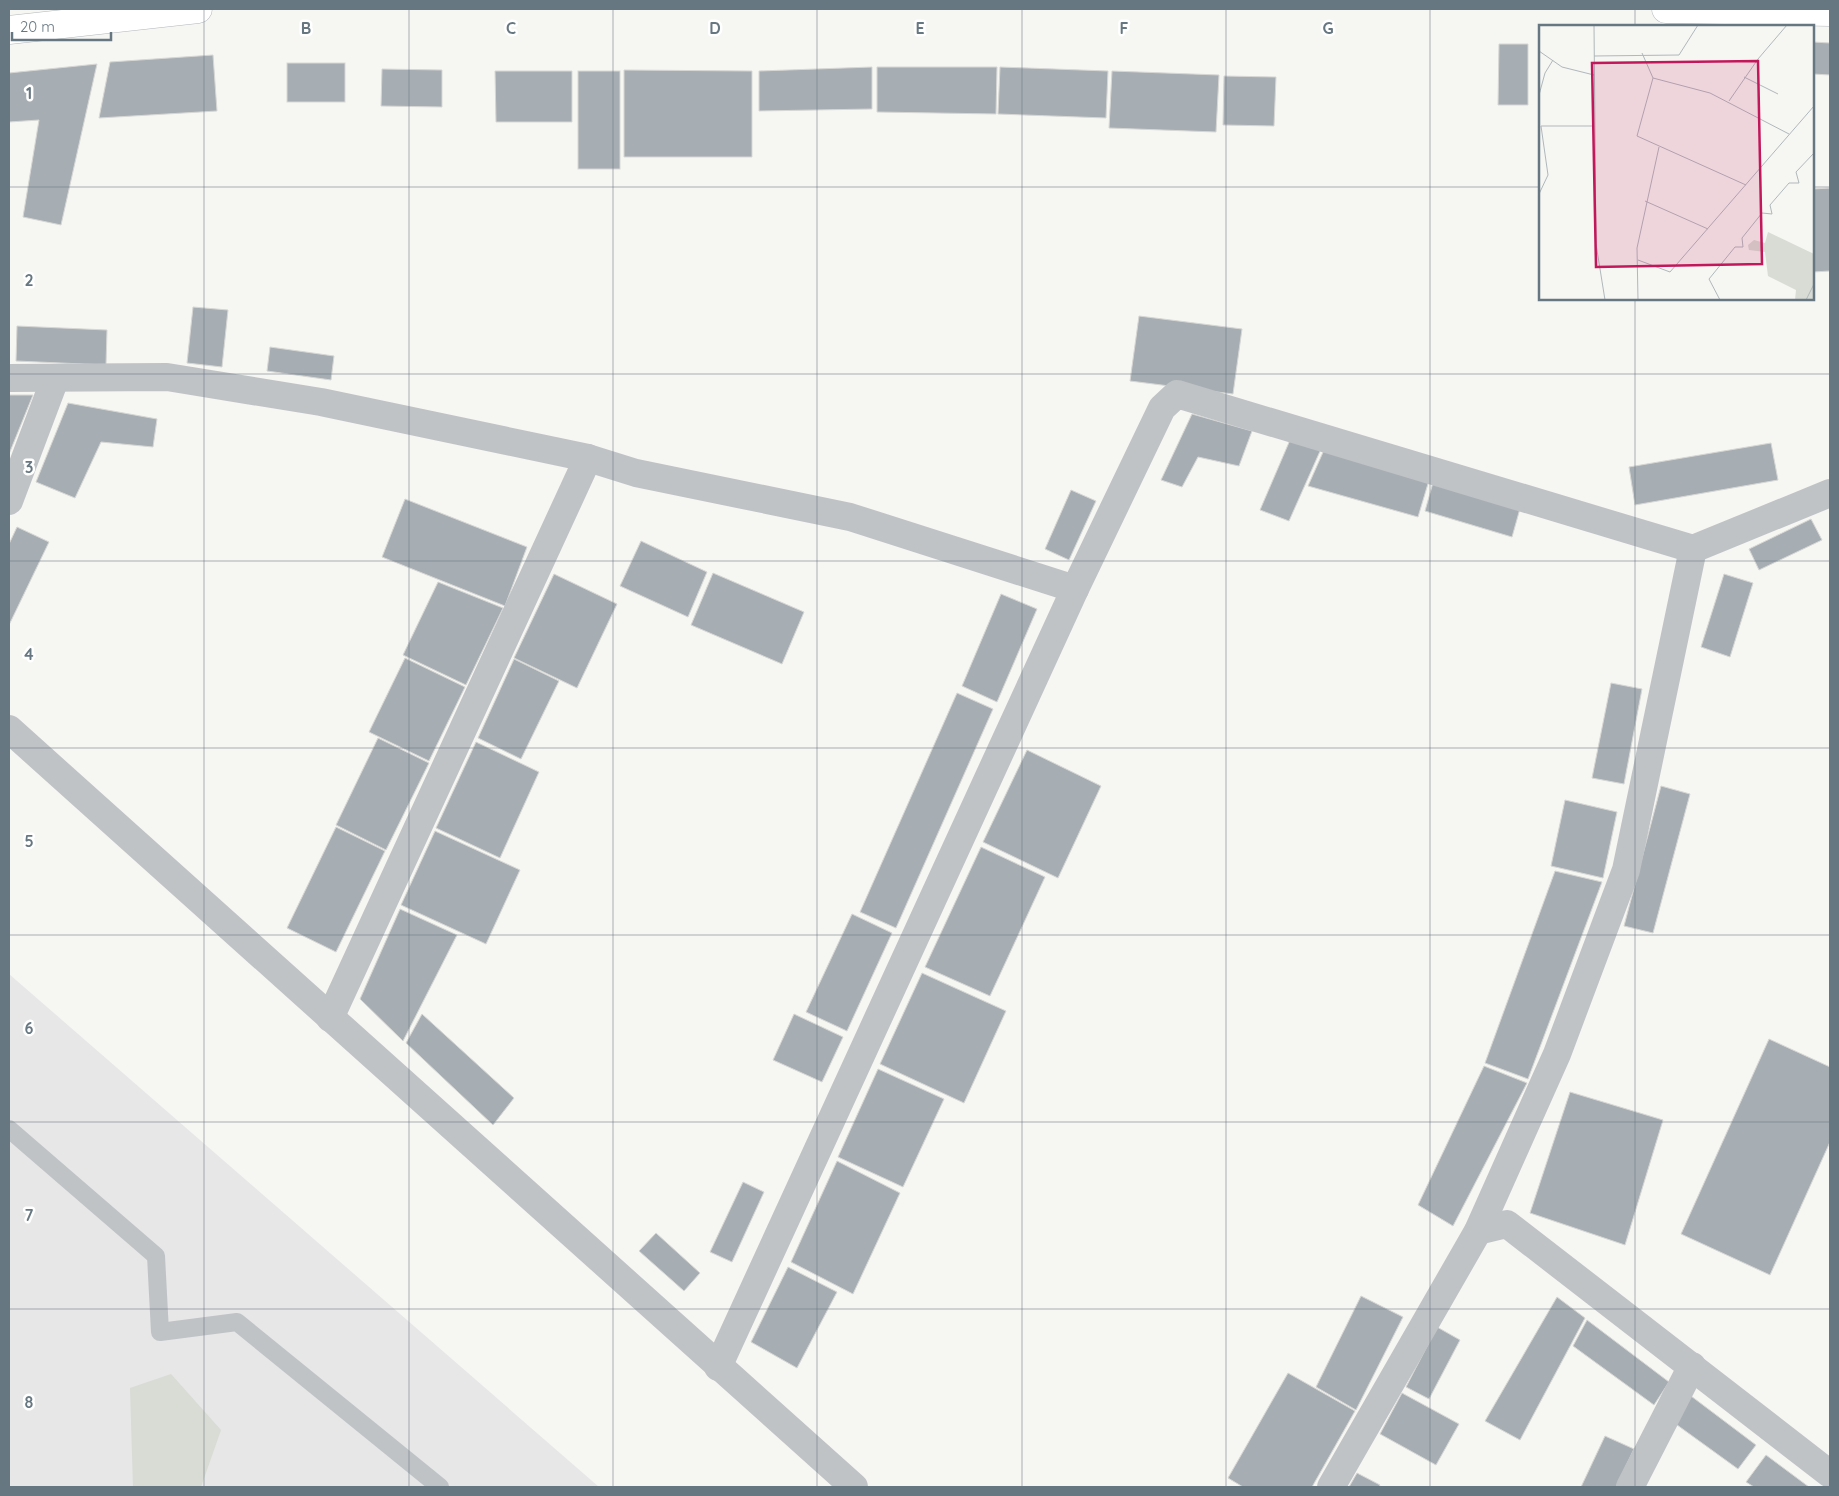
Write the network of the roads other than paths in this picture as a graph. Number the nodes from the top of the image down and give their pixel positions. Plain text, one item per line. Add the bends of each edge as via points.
1 (198, 9) edge
2 (1666, 9) edge
3 (1735, 9) edge
4 (1830, 12) edge
5 (9, 30) edge
6 (9, 378) edge
7 (55, 379) junction
8 (588, 458) junction
9 (1830, 493) edge
10 (9, 501) edge
11 (1694, 549) junction
12 (1075, 589) junction
13 (9, 729) edge
14 (330, 1018) junction
15 (9, 1129) edge
16 (1478, 1231) junction
17 (1692, 1366) junction
18 (718, 1367) junction
19 (1830, 1474) edge
20 (440, 1487) edge
21 (854, 1487) edge
22 (1331, 1487) edge
23 (1630, 1487) edge

1 - 5 main road
2 - 3 main road
3 - 4 main road
6 - 7 street
7 - 8 street via 167,377 321,402
7 - 10 street
8 - 12 street via 636,473 850,517
8 - 14 street
9 - 11 street
11 - 12 street via 1176,394 1162,408
11 - 16 street via 1626,870 1557,1054
12 - 18 street
13 - 14 street
14 - 18 street
15 - 20 lane via 156,1256 160,1332 238,1322
16 - 17 street via 1507,1224
16 - 22 street
17 - 19 street
17 - 23 street
18 - 21 street

